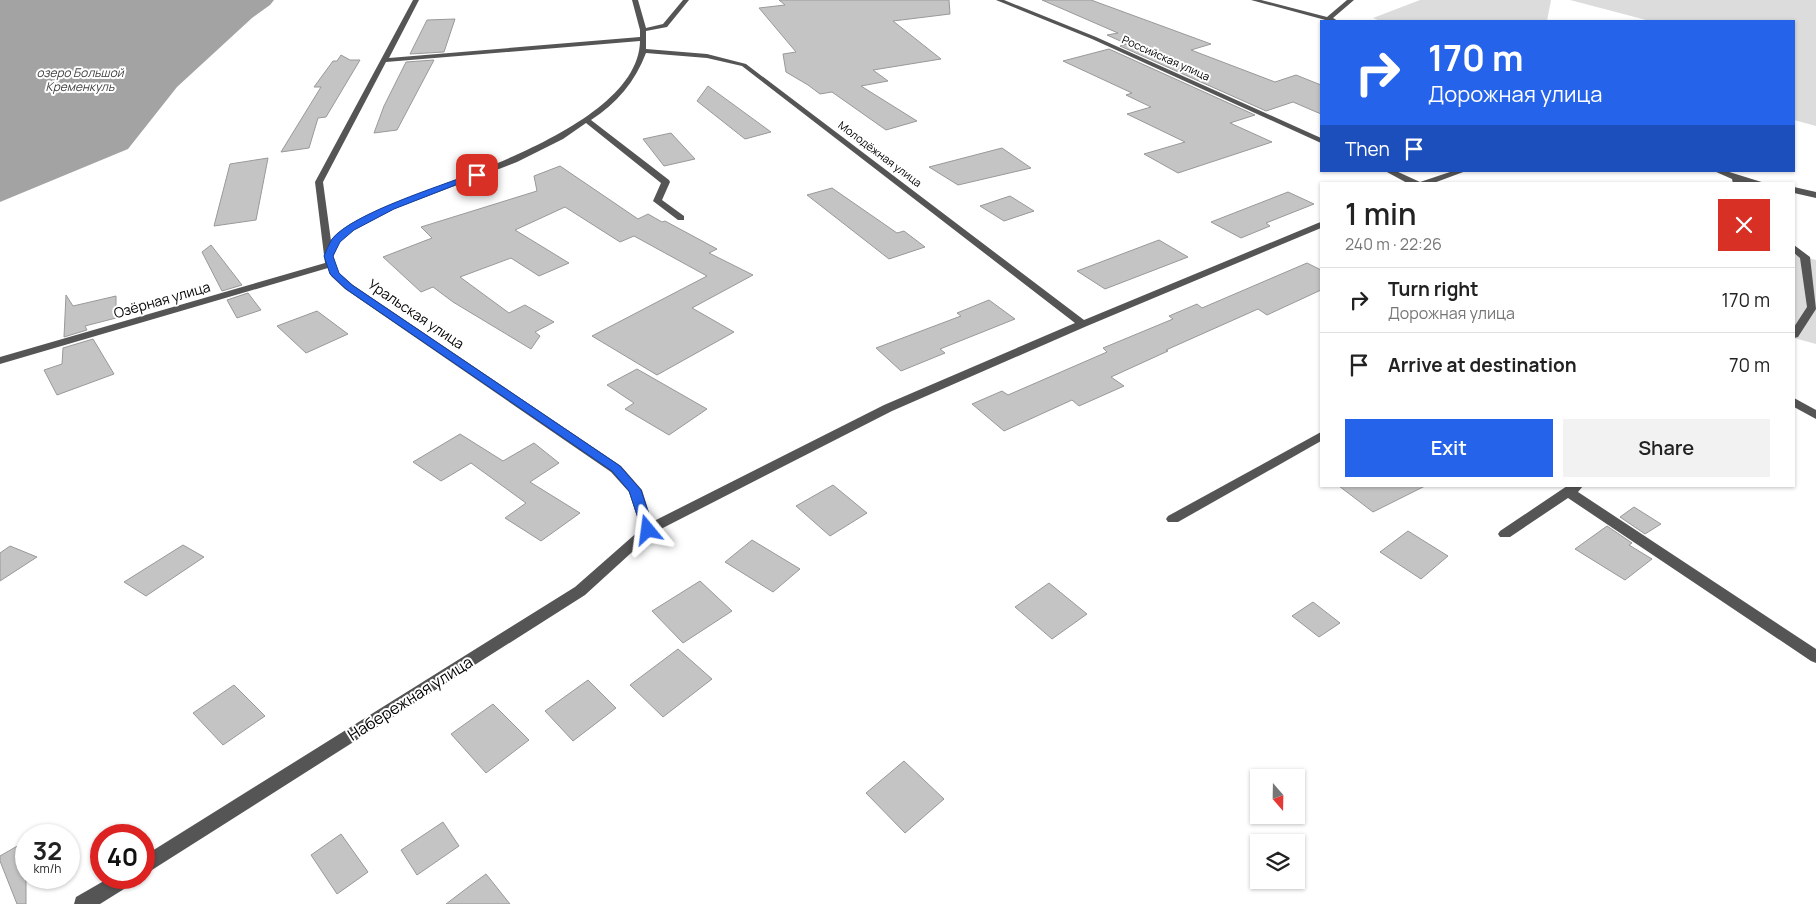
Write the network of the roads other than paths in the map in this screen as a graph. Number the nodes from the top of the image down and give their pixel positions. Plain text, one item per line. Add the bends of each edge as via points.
1 (416, 0) edge
2 (635, 0) edge
3 (686, 0) edge
4 (1000, 0) edge
5 (1254, 0) edge
6 (1351, 0) edge
7 (1332, 20) edge
8 (644, 35) junction
9 (643, 51) junction
10 (385, 60) junction
11 (586, 120) junction
12 (1320, 141) edge
13 (1392, 172) edge
14 (1459, 172) edge
15 (1720, 172) edge
16 (1737, 181) edge
17 (1413, 182) edge
18 (1428, 182) edge
19 (1795, 190) edge
20 (1816, 195) edge
21 (681, 218) dead end
22 (1320, 225) edge
23 (1795, 249) edge
24 (330, 260) junction
25 (1083, 324) junction
26 (1795, 333) edge
27 (0, 361) edge
28 (1795, 403) edge
29 (1816, 415) edge
30 (1320, 437) edge
31 (1573, 489) edge
32 (1173, 519) dead end
33 (648, 530) junction
34 (1505, 534) dead end
35 (1816, 657) edge
36 (155, 859) edge
37 (107, 889) edge
38 (83, 904) edge

1 - 10 street, Уральская улица
2 - 8 street
3 - 8 street via 665,26
4 - 12 street, Российская улица via 1094,38
5 - 7 street
6 - 7 street
8 - 9 street
8 - 10 street
9 - 11 street via 636,70 620,93
9 - 25 street, Молодёжная улица via 703,54 744,65
10 - 24 street, Уральская улица via 319,182
11 - 21 street via 666,182 657,201
11 - 24 street via 514,160 391,207 351,228 336,240
13 - 17 street
14 - 18 street
15 - 16 street
19 - 20 street
22 - 25 street, Набережная улица
23 - 26 street via 1805,257 1812,307
24 - 27 street, Озёрная улица
24 - 33 street, Уральская улица via 335,274 349,287 616,469 635,490
25 - 33 street, Набережная улица via 888,408
28 - 29 street
30 - 32 street
31 - 34 street
31 - 35 street
33 - 36 street, Набережная улица via 580,591
37 - 38 street

